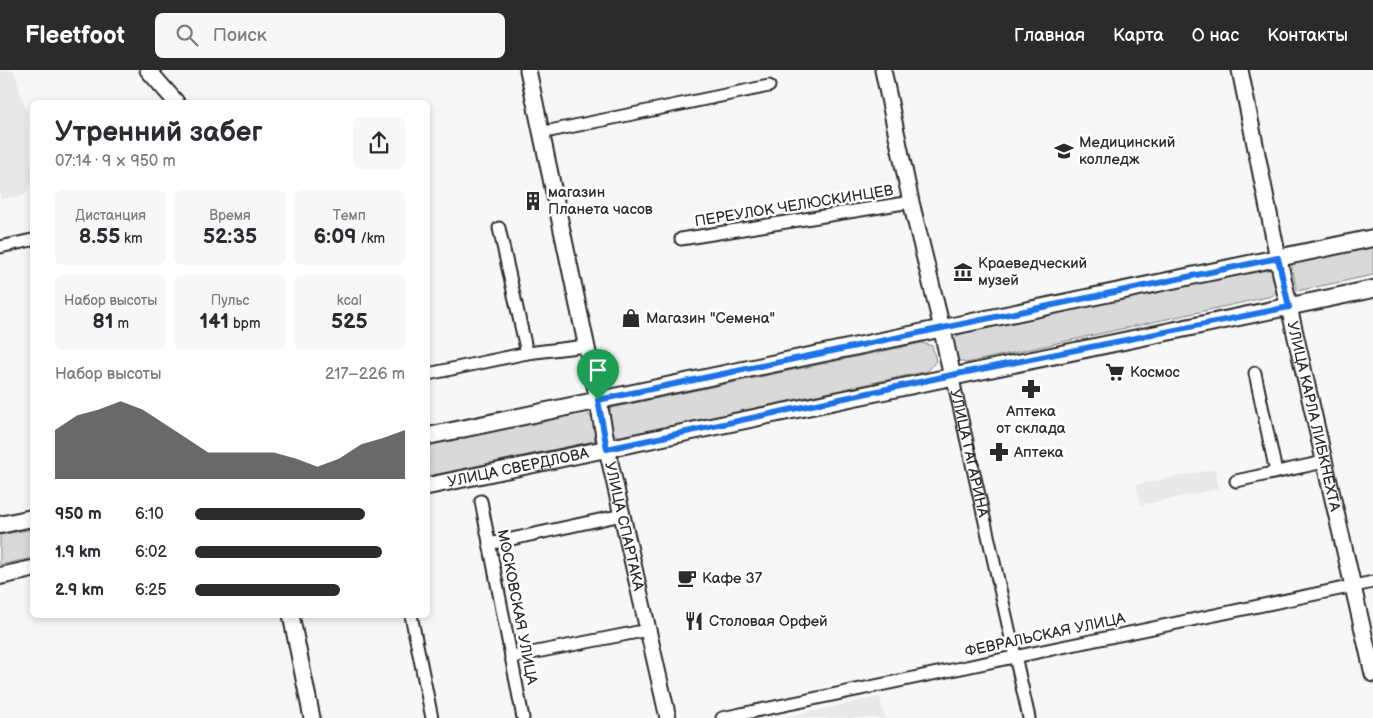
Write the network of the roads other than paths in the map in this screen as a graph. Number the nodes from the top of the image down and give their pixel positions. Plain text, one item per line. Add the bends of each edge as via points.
1 (148, 70) edge
2 (528, 70) edge
3 (883, 70) edge
4 (1240, 70) edge
5 (770, 86) dead end
6 (174, 100) edge
7 (540, 133) junction
8 (911, 202) junction
9 (499, 228) dead end
10 (1373, 238) edge
11 (30, 240) edge
12 (681, 240) dead end
13 (0, 247) edge
14 (1278, 258) junction
15 (1373, 289) edge
16 (1289, 307) junction
17 (942, 328) junction
18 (586, 346) junction
19 (527, 353) junction
20 (1255, 373) dead end
21 (430, 374) edge
22 (952, 375) junction
23 (598, 400) junction
24 (430, 436) edge
25 (607, 449) junction
26 (1324, 462) junction
27 (1276, 472) junction
28 (1236, 481) dead end
29 (430, 486) edge
30 (481, 502) dead end
31 (622, 515) junction
32 (30, 518) edge
33 (0, 525) edge
34 (490, 544) junction
35 (30, 569) edge
36 (0, 576) edge
37 (1373, 582) edge
38 (1353, 587) junction
39 (292, 618) edge
40 (412, 618) edge
41 (648, 630) junction
42 (1015, 656) junction
43 (511, 658) junction
44 (1373, 674) edge
45 (312, 718) edge
46 (432, 718) edge
47 (523, 718) edge
48 (668, 718) edge
49 (722, 718) edge
50 (1030, 718) edge

1 - 6 street
2 - 7 street, УЛИЦА СПАРТАКА
3 - 8 street, УЛИЦА ГАГАРИНА
4 - 14 street, УЛИЦА КАРЛА ЛИБКНЕХТА
5 - 7 street
7 - 18 street, УЛИЦА СПАРТАКА
8 - 12 street, ПЕРЕУЛОК ЧЕЛЮСКИНЦЕВ
8 - 17 street, УЛИЦА ГАГАРИНА
9 - 19 street
10 - 14 main road
11 - 13 street
14 - 16 main road, УЛИЦА КАРЛА ЛИБКНЕХТА
14 - 17 main road
15 - 16 main road, УЛИЦА СВЕРДЛОВА
16 - 22 main road, УЛИЦА СВЕРДЛОВА
16 - 26 street, УЛИЦА КАРЛА ЛИБКНЕХТА
17 - 22 main road, УЛИЦА ГАГАРИНА
17 - 23 main road
18 - 19 street
18 - 23 street, УЛИЦА СПАРТАКА
19 - 21 street
20 - 27 street
22 - 25 main road, УЛИЦА СВЕРДЛОВА
22 - 42 street, УЛИЦА ГАГАРИНА
23 - 24 main road
23 - 25 main road, УЛИЦА СПАРТАКА
25 - 29 main road, УЛИЦА СВЕРДЛОВА
25 - 31 street, УЛИЦА СПАРТАКА
26 - 27 street
26 - 38 street, УЛИЦА КАРЛА ЛИБКНЕХТА
27 - 28 street
30 - 34 street, МОСКОВСКАЯ УЛИЦА
31 - 34 street
31 - 41 street, УЛИЦА СПАРТАКА
32 - 33 main road
34 - 43 street, МОСКОВСКАЯ УЛИЦА
35 - 36 main road
37 - 38 street, ФЕВРАЛЬСКАЯ УЛИЦА
38 - 42 street, ФЕВРАЛЬСКАЯ УЛИЦА
38 - 44 street, УЛИЦА КАРЛА ЛИБКНЕХТА
39 - 45 street
40 - 46 street
41 - 43 street
41 - 48 street, УЛИЦА СПАРТАКА
42 - 49 street, ФЕВРАЛЬСКАЯ УЛИЦА
42 - 50 street, УЛИЦА ГАГАРИНА
43 - 47 street, МОСКОВСКАЯ УЛИЦА

